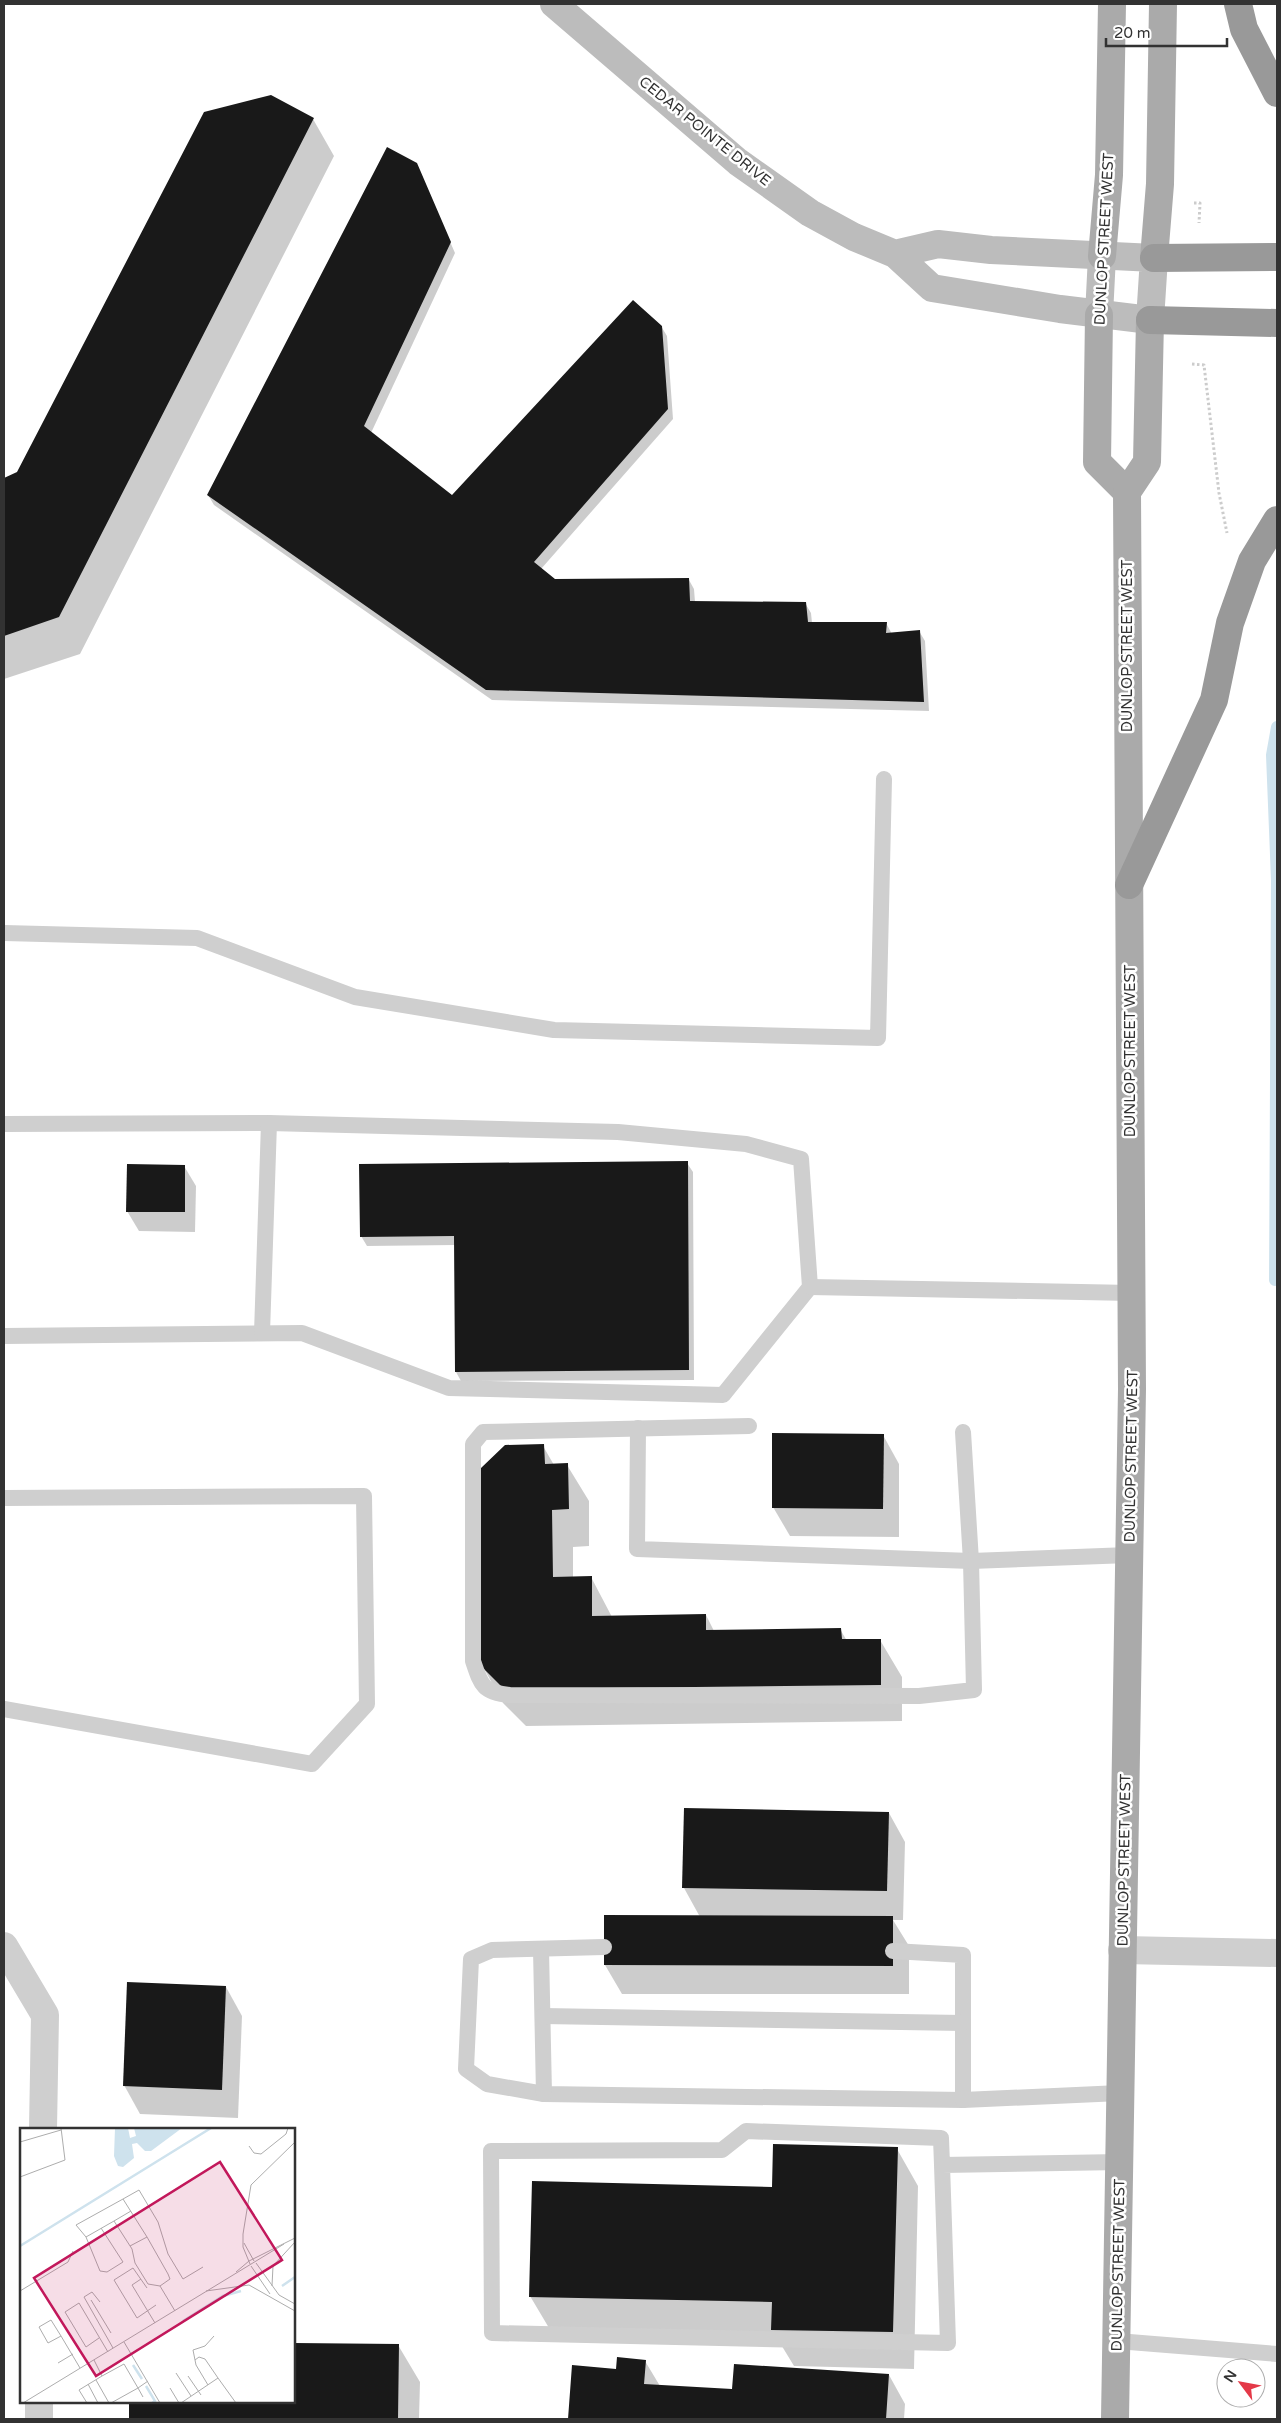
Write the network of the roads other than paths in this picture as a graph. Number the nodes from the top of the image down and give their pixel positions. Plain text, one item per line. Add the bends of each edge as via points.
1 (554, 4) edge
2 (1112, 4) edge
3 (1163, 4) edge
4 (1238, 4) edge
5 (1277, 93) edge
6 (895, 254) junction
7 (1102, 256) junction
8 (1277, 257) edge
9 (1154, 258) junction
10 (1099, 315) junction
11 (1150, 320) junction
12 (1277, 323) edge
13 (1126, 492) junction
14 (1277, 520) edge
15 (884, 779) dead end
16 (1129, 885) junction
17 (4, 933) edge
18 (269, 1123) junction
19 (4, 1124) edge
20 (810, 1287) junction
21 (1132, 1293) junction
22 (262, 1333) junction
23 (4, 1336) edge
24 (749, 1426) dead end
25 (638, 1428) junction
26 (963, 1432) dead end
27 (4, 1498) edge
28 (1129, 1555) junction
29 (971, 1561) junction
30 (4, 1709) edge
31 (4, 1946) edge
32 (604, 1947) dead end
33 (541, 1949) junction
34 (1122, 1950) junction
35 (893, 1951) dead end
36 (1277, 1953) edge
37 (543, 2016) junction
38 (964, 2023) junction
39 (1120, 2093) junction
40 (544, 2094) junction
41 (963, 2100) junction
42 (43, 2128) edge
43 (1120, 2162) junction
44 (942, 2165) junction
45 (1117, 2341) junction
46 (1277, 2354) edge
47 (39, 2403) edge
48 (39, 2419) edge
49 (1115, 2419) edge

1 - 6 street, CEDAR POINTE DRIVE via 738,162 810,212 854,237
2 - 7 main road, DUNLOP STREET WEST via 1109,175
3 - 9 main road via 1160,184
4 - 5 highway via 1244,29
6 - 7 street via 938,244
6 - 10 street, CEDAR POINTE DRIVE via 932,288
7 - 9 street
7 - 10 street, DUNLOP STREET WEST
8 - 9 highway
9 - 11 street
10 - 11 street, CEDAR POINTE DRIVE
10 - 13 main road, DUNLOP STREET WEST via 1097,462
11 - 12 highway
11 - 13 main road via 1147,462
13 - 16 main road, DUNLOP STREET WEST
14 - 16 highway via 1252,561 1242,588 1230,623 1214,700
15 - 17 lane via 878,1038 554,1030 355,997 197,938
16 - 21 main road, DUNLOP STREET WEST
18 - 19 lane
18 - 20 lane via 618,1132 746,1144 801,1159
18 - 22 lane
20 - 21 lane
20 - 22 lane via 723,1395 449,1388 302,1333
21 - 28 main road, DUNLOP STREET WEST
22 - 23 lane
24 - 25 lane
25 - 29 lane via 637,1549
25 - 29 lane via 483,1432 473,1444 473,1661 480,1684 493,1694 919,1696 974,1690
26 - 29 lane
27 - 30 lane via 364,1496 367,1694 367,1704 312,1764
28 - 29 lane
28 - 34 main road, DUNLOP STREET WEST
31 - 42 street via 45,2015
32 - 33 lane
33 - 37 lane
33 - 40 lane via 492,1950 472,1959 466,2069 488,2084
34 - 36 street
34 - 39 main road, DUNLOP STREET WEST
35 - 38 lane via 963,1955
37 - 38 lane
37 - 40 lane
38 - 41 lane
39 - 41 lane
39 - 43 main road, DUNLOP STREET WEST
40 - 41 lane
43 - 44 lane
43 - 45 main road, DUNLOP STREET WEST
44 - 44 lane via 941,2138 756,2132 746,2132 722,2150 491,2151 492,2333 948,2343
45 - 46 lane
45 - 49 main road, DUNLOP STREET WEST
47 - 48 street

